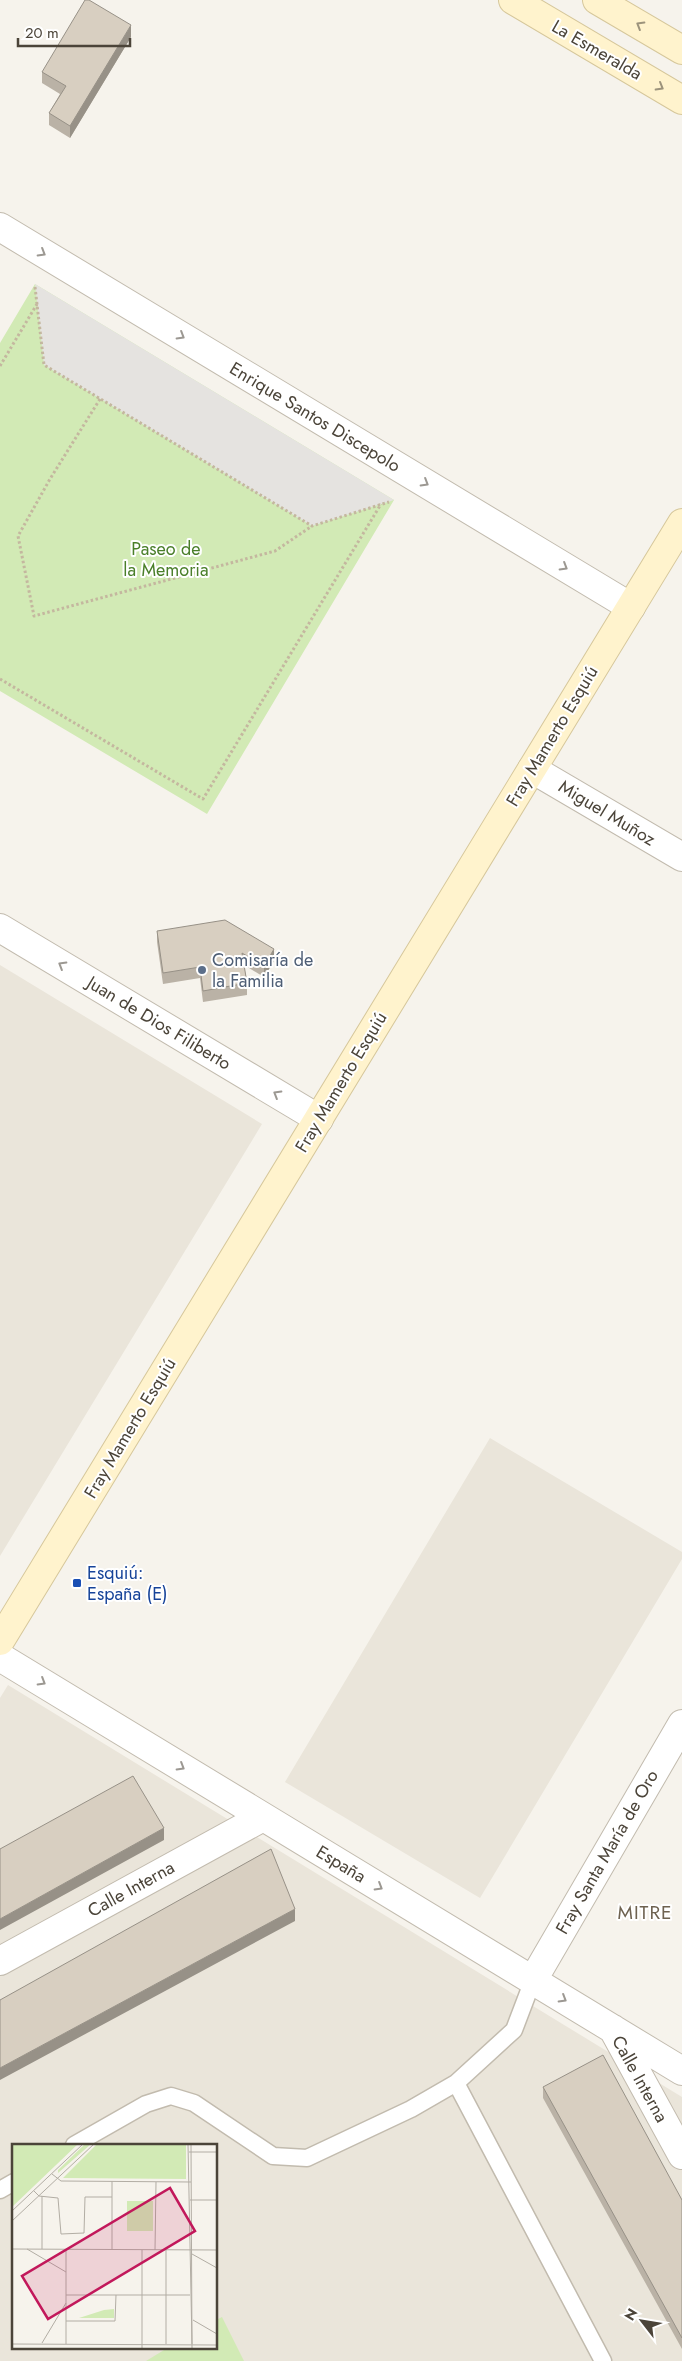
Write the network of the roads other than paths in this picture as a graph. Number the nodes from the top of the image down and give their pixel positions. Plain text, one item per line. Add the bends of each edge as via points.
1 (513, 0) edge
2 (597, 0) edge
3 (682, 50) edge
4 (682, 100) edge
5 (0, 227) edge
6 (682, 523) edge
7 (630, 607) junction
8 (532, 769) junction
9 (682, 857) edge
10 (0, 928) edge
11 (319, 1119) junction
12 (0, 1641) edge
13 (0, 1657) edge
14 (682, 1724) edge
15 (263, 1817) junction
16 (0, 1962) edge
17 (533, 1980) junction
18 (613, 2029) junction
19 (682, 2071) edge
20 (456, 2082) junction
21 (76, 2144) edge
22 (682, 2155) edge
23 (12, 2183) edge
24 (0, 2190) edge
25 (603, 2361) edge

1 -> 4 street, La Esmeralda
3 -> 2 street
5 -> 7 street, Enrique Santos Discepolo
6 - 7 street, Fray Mamerto Esquiú
7 - 8 street, Fray Mamerto Esquiú
8 - 9 street, Miguel Muñoz
8 - 11 street, Fray Mamerto Esquiú
11 -> 10 street, Juan de Dios Filiberto
11 - 12 street, Fray Mamerto Esquiú
13 -> 15 street, España
14 - 17 street, Fray Santa María de Oro
15 - 16 street, Calle Interna
15 -> 17 street, España
17 -> 18 street, España
17 - 20 lane via 514,2030
18 - 19 street, España
18 - 22 street, Calle Interna
20 - 21 lane via 410,2109 307,2158 273,2156 194,2103 171,2096 146,2104
20 - 25 lane
23 - 24 lane

